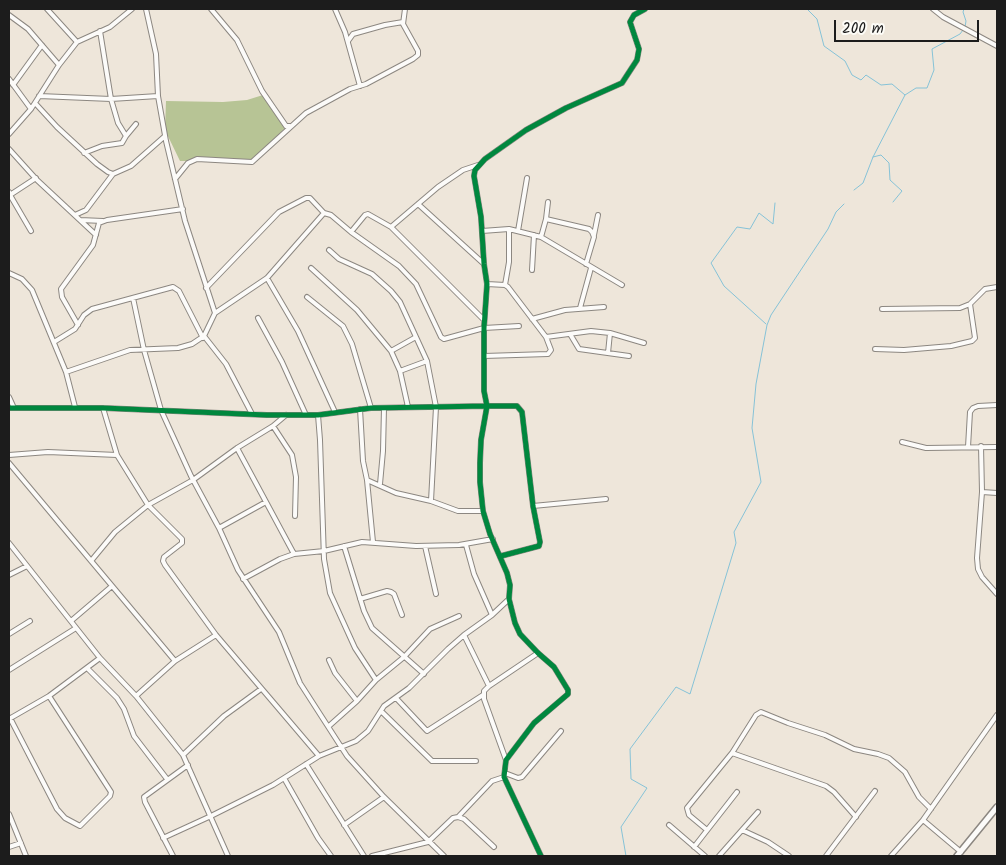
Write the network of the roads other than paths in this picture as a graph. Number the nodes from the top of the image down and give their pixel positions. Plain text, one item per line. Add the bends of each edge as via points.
1 (47, 9) edge
2 (132, 9) edge
3 (146, 9) edge
4 (211, 9) edge
5 (335, 9) edge
6 (405, 9) edge
7 (645, 9) edge
8 (933, 9) edge
9 (9, 15) edge
10 (403, 22) junction
11 (100, 31) junction
12 (348, 41) junction
13 (77, 42) junction
14 (42, 45) junction
15 (997, 46) edge
16 (60, 65) junction
17 (9, 79) edge
18 (13, 85) junction
19 (360, 86) junction
20 (39, 96) junction
21 (158, 96) junction
22 (111, 98) junction
23 (35, 103) junction
24 (31, 109) junction
25 (136, 124) dead end
26 (290, 126) junction
27 (9, 134) edge
28 (126, 136) junction
29 (165, 136) junction
30 (9, 149) edge
31 (84, 152) junction
32 (478, 165) junction
33 (113, 174) junction
34 (36, 178) junction
35 (527, 178) dead end
36 (175, 179) junction
37 (10, 194) edge
38 (548, 202) dead end
39 (418, 204) junction
40 (182, 209) junction
41 (86, 210) junction
42 (324, 213) junction
43 (598, 215) dead end
44 (75, 216) junction
45 (546, 219) junction
46 (80, 220) junction
47 (86, 221) junction
48 (102, 221) junction
49 (86, 226) junction
50 (391, 227) junction
51 (509, 229) junction
52 (31, 231) dead end
53 (482, 231) junction
54 (518, 231) junction
55 (351, 232) junction
56 (96, 235) junction
57 (534, 235) junction
58 (541, 237) junction
59 (594, 237) junction
60 (329, 250) dead end
61 (484, 264) junction
62 (586, 264) junction
63 (311, 268) dead end
64 (591, 268) junction
65 (532, 270) dead end
66 (9, 273) edge
67 (267, 278) junction
68 (486, 284) junction
69 (622, 284) dead end
70 (505, 286) junction
71 (997, 287) edge
72 (206, 288) junction
73 (307, 297) dead end
74 (133, 298) junction
75 (970, 304) junction
76 (604, 307) dead end
77 (580, 308) junction
78 (882, 309) dead end
79 (215, 313) junction
80 (258, 318) dead end
81 (532, 319) junction
82 (484, 320) junction
83 (78, 325) junction
84 (519, 326) dead end
85 (484, 328) junction
86 (610, 333) junction
87 (570, 334) junction
88 (204, 337) junction
89 (416, 337) junction
90 (546, 337) junction
91 (54, 342) junction
92 (644, 342) dead end
93 (875, 349) dead end
94 (144, 350) junction
95 (391, 351) junction
96 (608, 353) junction
97 (484, 356) junction
98 (629, 356) dead end
99 (427, 361) junction
100 (400, 371) junction
101 (66, 372) junction
102 (9, 397) edge
103 (997, 405) edge
104 (487, 406) junction
105 (74, 407) junction
106 (408, 407) junction
107 (436, 407) junction
108 (11, 408) edge
109 (103, 408) junction
110 (371, 408) junction
111 (384, 408) junction
112 (360, 409) junction
113 (161, 410) junction
114 (335, 412) junction
115 (252, 414) junction
116 (286, 415) junction
117 (306, 415) junction
118 (318, 415) junction
119 (273, 426) junction
120 (902, 442) dead end
121 (981, 446) junction
122 (968, 447) junction
123 (997, 447) edge
124 (237, 448) junction
125 (9, 455) edge
126 (117, 455) junction
127 (9, 463) edge
128 (193, 480) junction
129 (367, 480) junction
130 (380, 484) junction
131 (982, 492) junction
132 (997, 493) edge
133 (606, 499) dead end
134 (431, 501) junction
135 (266, 502) junction
136 (148, 505) junction
137 (533, 506) junction
138 (483, 510) junction
139 (295, 516) dead end
140 (219, 528) junction
141 (493, 539) junction
142 (373, 542) junction
143 (9, 544) edge
144 (466, 545) junction
145 (344, 546) junction
146 (426, 546) junction
147 (324, 551) junction
148 (294, 554) junction
149 (501, 556) junction
150 (91, 561) junction
151 (27, 566) junction
152 (9, 575) edge
153 (243, 579) junction
154 (112, 586) junction
155 (436, 594) dead end
156 (997, 594) edge
157 (360, 599) junction
158 (509, 599) junction
159 (402, 615) dead end
160 (492, 615) junction
161 (459, 616) dead end
162 (30, 621) dead end
163 (71, 622) junction
164 (76, 628) junction
165 (9, 634) edge
166 (216, 634) junction
167 (464, 635) junction
168 (538, 653) junction
169 (404, 656) junction
170 (100, 658) junction
171 (329, 660) dead end
172 (175, 661) junction
173 (88, 669) junction
174 (9, 670) edge
175 (424, 674) junction
176 (376, 680) junction
177 (489, 686) junction
178 (261, 689) junction
179 (483, 695) junction
180 (49, 696) junction
181 (136, 696) junction
182 (396, 698) junction
183 (357, 701) junction
184 (381, 711) junction
185 (997, 715) edge
186 (9, 718) edge
187 (329, 726) junction
188 (561, 731) dead end
189 (340, 747) junction
190 (183, 754) junction
191 (732, 754) junction
192 (319, 756) junction
193 (506, 760) junction
194 (476, 761) dead end
195 (306, 764) junction
196 (188, 765) junction
197 (504, 775) junction
198 (284, 778) junction
199 (167, 779) junction
200 (875, 791) dead end
201 (737, 792) dead end
202 (384, 796) junction
203 (997, 807) edge
204 (931, 809) junction
205 (758, 812) dead end
206 (9, 814) edge
207 (211, 816) junction
208 (458, 817) junction
209 (856, 817) junction
210 (923, 820) junction
211 (344, 825) junction
212 (670, 825) dead end
213 (707, 830) junction
214 (742, 830) junction
215 (164, 838) junction
216 (428, 842) junction
217 (21, 843) junction
218 (494, 847) dead end
219 (694, 847) junction
220 (9, 848) edge
221 (959, 854) edge
222 (26, 856) edge
223 (173, 856) edge
224 (228, 856) edge
225 (331, 856) edge
226 (364, 856) edge
227 (372, 856) edge
228 (444, 856) edge
229 (541, 856) edge
230 (705, 856) edge
231 (719, 856) edge
232 (789, 856) edge
233 (826, 856) edge
234 (891, 856) edge

1 - 13 street
2 - 11 street
3 - 21 street via 156,54
4 - 26 street via 237,40 262,91 286,126
5 - 12 street
6 - 10 street
7 - 32 street via 634,15 630,22 639,50 637,60 622,82 526,130
8 - 15 street
9 - 14 street via 28,28
10 - 12 street via 353,34
10 - 19 street via 418,55
11 - 13 street
11 - 22 street
12 - 19 street
13 - 16 street
14 - 16 street
14 - 18 street
16 - 20 street
17 - 18 street
18 - 24 street
19 - 26 street via 317,106
20 - 22 street
20 - 23 street
21 - 22 street
21 - 29 street
22 - 28 street via 118,123
23 - 24 street
23 - 31 street
24 - 27 street
25 - 28 street
26 - 36 street via 252,162 197,160 188,163
28 - 31 street via 122,143
29 - 33 street via 131,166
29 - 36 street
30 - 34 street
31 - 33 street
32 - 39 street via 463,170
32 - 53 street via 474,176
33 - 41 street
34 - 37 street
34 - 44 street
35 - 54 street
36 - 40 street
37 - 52 street
38 - 45 street
39 - 50 street
39 - 61 street
40 - 48 street
40 - 72 street
41 - 44 street
41 - 47 street
42 - 55 street
42 - 67 street
42 - 72 street via 310,198 279,212
43 - 59 street
44 - 46 street
45 - 58 street
45 - 59 street via 589,229
46 - 47 street
46 - 49 street
47 - 48 street
47 - 49 street
48 - 56 street
49 - 56 street
50 - 55 street via 368,214
50 - 82 street
51 - 53 street
51 - 54 street
51 - 70 street
53 - 61 street
54 - 57 street
55 - 85 street via 399,266 416,284 441,337 444,339
56 - 83 street via 93,245 61,289 62,297
57 - 58 street
57 - 65 street
58 - 62 street
59 - 62 street
60 - 89 street via 339,259 372,274 391,291 400,302
61 - 68 street
62 - 64 street
63 - 95 street via 357,310
64 - 69 street
64 - 77 street
66 - 91 street via 22,279 32,290
67 - 79 street
67 - 114 street via 298,331
68 - 70 street
68 - 82 street
70 - 81 street
71 - 75 street via 985,289
72 - 79 street
73 - 110 street via 343,326 352,344
74 - 83 street via 92,309
74 - 88 street via 176,288
74 - 94 street
75 - 78 street via 960,308
75 - 93 street via 975,338 972,341 904,350
76 - 77 street
77 - 81 street
79 - 88 street
80 - 117 street
81 - 90 street
82 - 85 street
83 - 91 street
84 - 85 street
85 - 97 street
86 - 87 street
86 - 92 street
86 - 96 street
87 - 90 street
87 - 96 street via 579,349
88 - 94 street via 178,348
88 - 115 street via 226,364
89 - 95 street
89 - 99 street
90 - 97 street via 551,350 548,354
91 - 101 street
94 - 101 street via 130,350
94 - 113 street
95 - 100 street
96 - 98 street
97 - 104 street
99 - 100 street
99 - 107 street
100 - 106 street
101 - 105 street
102 - 108 street
103 - 122 street via 978,406 970,412
104 - 107 street
104 - 137 street via 516,406 522,412
104 - 138 street via 480,463
105 - 108 street
105 - 109 street
106 - 107 street
106 - 111 street
107 - 134 street
109 - 113 street
109 - 126 street
110 - 111 street
110 - 112 street
111 - 130 street
112 - 114 street
112 - 129 street
113 - 115 street
113 - 128 street
114 - 118 street
115 - 116 street
116 - 117 street
116 - 119 street
117 - 118 street
118 - 147 street
119 - 124 street
119 - 139 street via 292,455 296,478
120 - 122 street via 926,448
121 - 122 street
121 - 123 street
121 - 131 street
124 - 128 street
124 - 135 street
125 - 126 street via 48,452
126 - 136 street
127 - 150 street
128 - 136 street
128 - 140 street
129 - 130 street
129 - 142 street
130 - 134 street via 396,493
131 - 132 street
131 - 156 street via 978,569
133 - 137 street
134 - 138 street via 458,511
135 - 140 street
135 - 148 street
136 - 150 street via 115,532
136 - 166 street via 181,537 182,542 163,561
137 - 149 street via 539,546
138 - 141 street
140 - 153 street
141 - 144 street
141 - 149 street
142 - 145 street
142 - 146 street
143 - 151 street
144 - 146 street
144 - 160 street via 474,574
145 - 147 street
145 - 157 street
146 - 155 street
147 - 148 street
147 - 176 street via 330,593 356,648
148 - 153 street
149 - 158 street via 510,586
150 - 154 street
151 - 152 street
151 - 163 street
153 - 187 street via 279,632 300,683
154 - 163 street
154 - 172 street
157 - 159 street via 391,592
157 - 169 street via 372,628
158 - 160 street
158 - 168 street via 520,634
160 - 167 street
161 - 169 street via 430,629
162 - 165 street
163 - 164 street
164 - 170 street
164 - 174 street
166 - 172 street
166 - 178 street
167 - 175 street
167 - 177 street
168 - 177 street
168 - 193 street via 554,666 568,694 534,723
169 - 175 street
169 - 176 street
170 - 173 street
170 - 181 street
171 - 183 street
172 - 181 street
173 - 180 street
173 - 199 street via 117,698 134,736
175 - 182 street
176 - 183 street
177 - 179 street
178 - 190 street via 224,716
178 - 192 street
179 - 182 street via 427,731
179 - 193 street
180 - 186 street
180 - 186 street via 111,792 80,826 57,809
181 - 190 street
182 - 184 street
183 - 187 street
184 - 189 street via 363,737
184 - 194 street via 432,761
185 - 204 street
187 - 189 street
188 - 197 street via 522,777
189 - 192 street
189 - 202 street
190 - 196 street
191 - 204 street via 761,712 854,749 889,758 905,772 919,797
191 - 209 street via 826,786
191 - 213 street via 687,808 689,816
192 - 195 street
193 - 197 street
195 - 198 street
195 - 211 street
196 - 199 street
196 - 207 street
197 - 208 street via 492,780
197 - 229 street
198 - 207 street
198 - 225 street
199 - 215 street via 144,797
200 - 209 street
201 - 213 street
202 - 211 street
202 - 216 street
203 - 221 street
204 - 210 street
205 - 214 street
206 - 217 street
207 - 215 street
207 - 224 street
208 - 216 street
208 - 218 street
209 - 233 street
210 - 221 street
210 - 234 street
211 - 226 street
212 - 219 street
213 - 219 street
214 - 231 street
214 - 232 street
215 - 223 street
216 - 227 street
216 - 228 street
217 - 220 street
217 - 222 street
219 - 230 street

